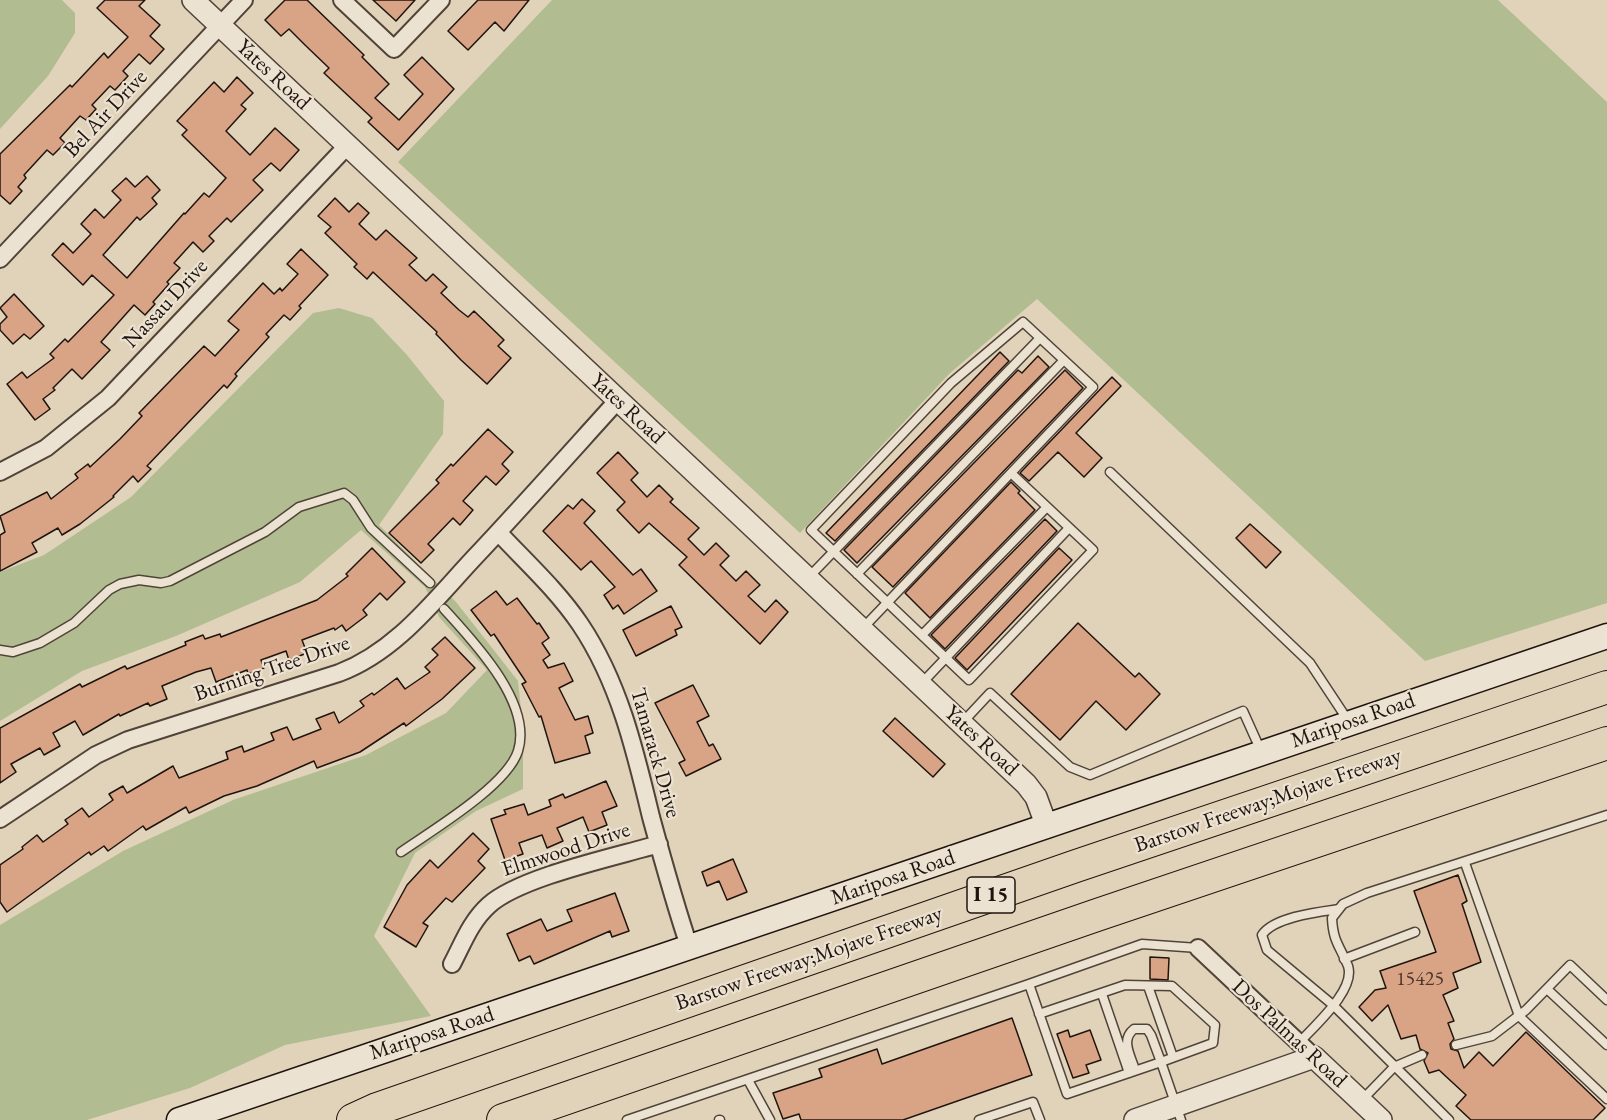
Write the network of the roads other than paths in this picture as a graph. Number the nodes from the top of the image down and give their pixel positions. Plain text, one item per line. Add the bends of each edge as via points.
1 (193, 0) edge
2 (244, 0) edge
3 (342, 0) edge
4 (441, 0) edge
5 (220, 25) junction
6 (347, 146) junction
7 (0, 258) edge
8 (1040, 338) junction
9 (1064, 360) junction
10 (618, 400) junction
11 (0, 472) edge
12 (1110, 472) dead end
13 (1011, 473) junction
14 (1047, 507) junction
15 (1069, 528) junction
16 (498, 532) junction
17 (834, 552) junction
18 (857, 573) junction
19 (807, 579) junction
20 (430, 584) dead end
21 (888, 603) junction
22 (444, 609) dead end
23 (862, 630) junction
24 (921, 635) junction
25 (1607, 636) edge
26 (0, 650) edge
27 (946, 658) junction
28 (921, 685) junction
29 (1607, 687) edge
30 (962, 723) junction
31 (1349, 723) junction
32 (1607, 743) edge
33 (1261, 752) junction
34 (1607, 815) edge
35 (0, 819) edge
36 (1047, 827) junction
37 (658, 844) junction
38 (400, 852) dead end
39 (1465, 863) junction
40 (1339, 909) junction
41 (1415, 932) dead end
42 (690, 948) junction
43 (1198, 948) joint
44 (1344, 959) junction
45 (452, 964) dead end
46 (1029, 984) junction
47 (1148, 986) junction
48 (1547, 989) junction
49 (1101, 994) junction
50 (1607, 1000) edge
51 (1333, 1005) junction
52 (1039, 1014) junction
53 (1519, 1016) junction
54 (1607, 1044) edge
55 (1456, 1045) dead end
56 (1306, 1050) junction
57 (1422, 1055) dead end
58 (1173, 1057) junction
59 (1161, 1062) junction
60 (1394, 1067) junction
61 (1132, 1071) junction
62 (748, 1080) junction
63 (1607, 1099) edge
64 (1361, 1101) junction
65 (1178, 1113) edge
66 (365, 1115) edge
67 (178, 1120) edge
68 (342, 1120) edge
69 (503, 1120) edge
70 (627, 1120) edge
71 (770, 1120) edge
72 (979, 1120) edge
73 (1040, 1120) edge
74 (1135, 1120) edge
75 (1381, 1120) edge
76 (1449, 1120) edge

1 - 5 street, Yates Road
2 - 5 street, Bel Air Drive
3 - 4 street via 394,49
5 - 6 street, Yates Road
5 - 7 street, Bel Air Drive
6 - 10 street, Yates Road
6 - 11 street, Nassau Drive via 108,398 46,448
8 - 9 lane
8 - 17 lane
8 - 17 lane via 1023,322 951,383 812,530
9 - 13 lane via 1093,387
9 - 18 lane
10 - 16 street, Burning Tree Drive
10 - 19 street, Yates Road
12 - 31 lane via 1310,663
13 - 14 lane
13 - 21 lane
14 - 15 lane
14 - 24 lane
15 - 27 lane
15 - 27 lane via 1093,550 969,680
16 - 35 street, Burning Tree Drive via 405,630 359,665 128,740 96,756
16 - 37 street, Tamarack Drive via 574,617 606,670 628,726
17 - 18 lane
17 - 19 lane
18 - 21 lane
19 - 23 street, Yates Road
20 - 26 lane via 372,528 344,493 299,507 265,532 170,581 129,581 109,590 74,623 40,643 13,652
21 - 23 lane
21 - 24 lane
22 - 38 lane via 485,657 511,699 519,742 514,759 474,803
23 - 28 street, Yates Road
24 - 27 lane
25 - 31 main road, Mariposa Road
27 - 28 lane
28 - 30 street, Yates Road
29 - 66 highway, Barstow Freeway;Mojave Freeway / I 15 via 1076,866
30 - 33 lane via 990,693 1070,767 1090,775 1243,711
30 - 36 street, Yates Road via 1026,784 1036,797
31 - 33 main road, Mariposa Road
32 - 69 highway, I 15
33 - 36 main road, Mariposa Road
34 - 39 lane
36 - 42 main road, Mariposa Road
37 - 42 street, Tamarack Drive
37 - 45 street, Elmwood Drive via 514,887 473,923
39 - 40 lane via 1366,892
39 - 53 lane
40 - 44 lane via 1332,918 1332,929
40 - 51 lane via 1267,927 1262,935 1267,950
41 - 44 lane
42 - 67 main road, Mariposa Road
43 - 46 lane via 1142,944
43 - 56 street, Dos Palmas Road
44 - 51 lane via 1348,985
46 - 52 lane
46 - 62 lane
47 - 49 lane via 1125,986
47 - 58 lane
47 - 58 lane via 1172,986 1215,1025 1213,1043
48 - 50 lane via 1570,965
48 - 53 lane
48 - 54 lane
49 - 52 lane
49 - 61 lane
51 - 56 lane
51 - 60 lane
52 - 61 lane via 1067,1094
53 - 55 lane via 1492,1036
53 - 63 lane
56 - 64 street, Dos Palmas Road
56 - 65 street
57 - 60 lane
58 - 59 lane
59 - 61 lane
59 - 61 lane via 1147,1029 1134,1029 1126,1041
59 - 65 lane
60 - 64 lane
60 - 76 lane
62 - 70 lane
62 - 71 lane
64 - 75 street, Dos Palmas Road
65 - 74 street
66 - 68 highway, Barstow Freeway;Mojave Freeway
72 - 73 lane via 1033,1102

